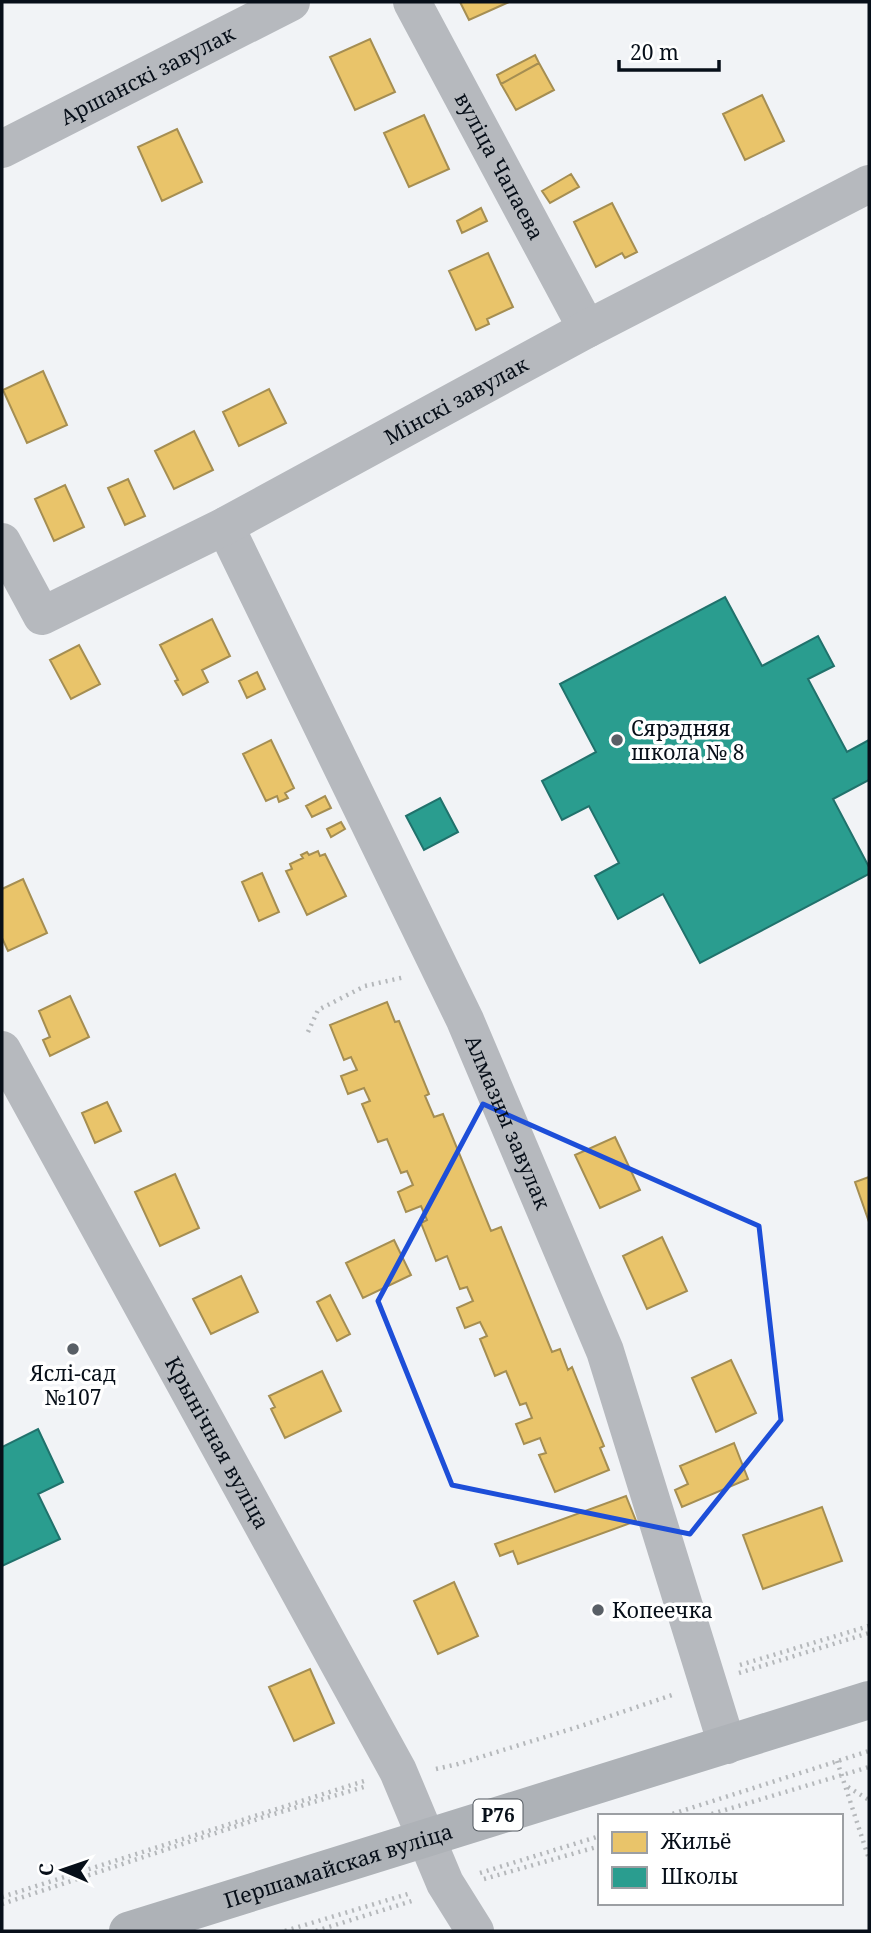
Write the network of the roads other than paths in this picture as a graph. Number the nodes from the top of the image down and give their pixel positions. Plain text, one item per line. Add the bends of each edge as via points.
1 (291, 2) edge
2 (412, 2) edge
3 (2, 149) edge
4 (869, 184) edge
5 (587, 330) junction
6 (225, 526) junction
7 (2, 542) edge
8 (2, 1050) edge
9 (869, 1700) edge
10 (727, 1745) junction
11 (426, 1837) junction
12 (128, 1931) edge
13 (475, 1931) edge

1 - 3 street, Аршанскі завулак
2 - 5 street, вуліца Чапаева
4 - 5 street, Мінскі завулак
5 - 6 street, Мінскі завулак
6 - 7 street, Мінскі завулак via 42,616
6 - 10 street, Алмазны завулак via 465,1020 605,1350
8 - 11 street, Крынічная вуліца via 398,1770
9 - 10 main road, Першамайская вуліца / Р76
10 - 11 main road, Першамайская вуліца / Р76
11 - 12 main road, Першамайская вуліца / Р76
11 - 13 street, Крынічная вуліца via 445,1883

